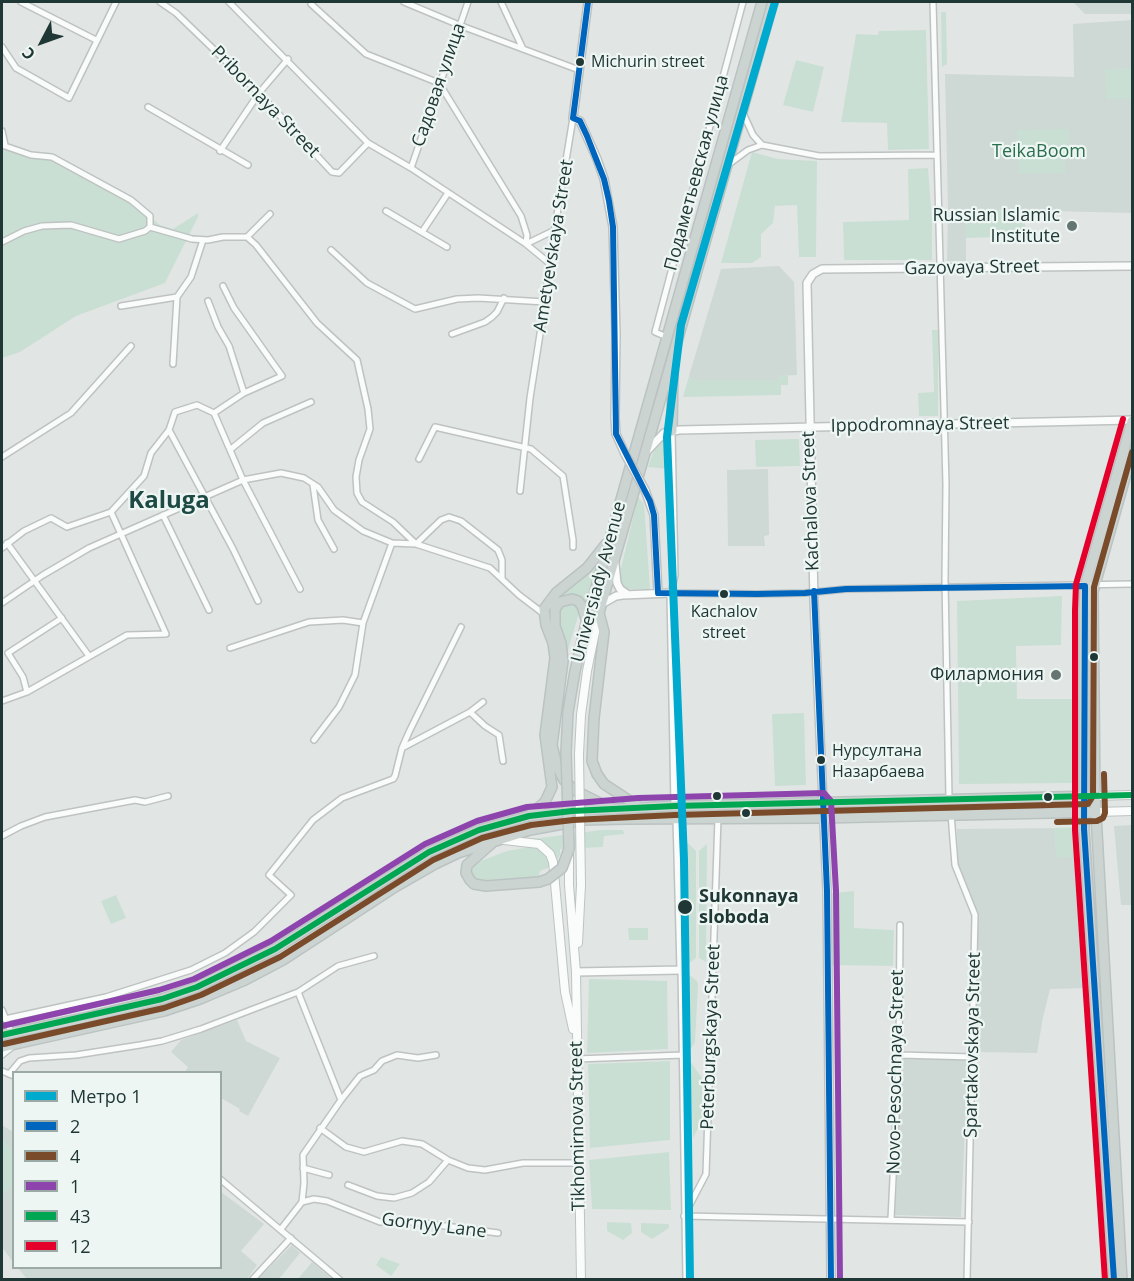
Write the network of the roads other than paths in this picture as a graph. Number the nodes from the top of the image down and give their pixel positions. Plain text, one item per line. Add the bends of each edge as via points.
1 (21, 2) edge
2 (116, 2) edge
3 (160, 2) edge
4 (229, 2) edge
5 (312, 2) edge
6 (404, 2) edge
7 (468, 2) edge
8 (501, 2) edge
9 (588, 2) edge
10 (743, 2) edge
11 (762, 2) edge
12 (773, 2) edge
13 (933, 2) edge
14 (459, 25) junction
15 (96, 40) junction
16 (2, 47) edge
17 (523, 49) junction
18 (288, 59) junction
19 (579, 70) junction
20 (439, 83) junction
21 (259, 93) junction
22 (148, 107) dead end
23 (742, 109) junction
24 (573, 118) junction
25 (2, 131) edge
26 (368, 143) junction
27 (3, 145) edge
28 (762, 145) junction
29 (220, 151) junction
30 (936, 155) junction
31 (248, 165) dead end
32 (411, 168) junction
33 (724, 170) junction
34 (448, 193) junction
35 (386, 212) dead end
36 (270, 214) dead end
37 (150, 227) junction
38 (555, 231) junction
39 (422, 232) junction
40 (247, 237) junction
41 (203, 240) junction
42 (2, 242) edge
43 (526, 244) junction
44 (447, 247) dead end
45 (331, 250) dead end
46 (549, 263) junction
47 (1132, 266) edge
48 (939, 268) junction
49 (813, 274) joint
50 (223, 286) dead end
51 (177, 297) junction
52 (504, 298) junction
53 (208, 301) dead end
54 (545, 302) junction
55 (120, 306) dead end
56 (452, 334) dead end
57 (667, 337) junction
58 (131, 346) dead end
59 (673, 356) junction
60 (173, 364) dead end
61 (244, 393) junction
62 (311, 402) dead end
63 (214, 413) junction
64 (1132, 421) edge
65 (944, 424) junction
66 (810, 428) junction
67 (169, 430) junction
68 (672, 431) junction
69 (526, 448) junction
70 (231, 449) junction
71 (646, 453) junction
72 (1132, 453) edge
73 (2, 457) edge
74 (419, 459) dead end
75 (243, 480) junction
76 (314, 484) junction
77 (520, 491) dead end
78 (205, 497) junction
79 (111, 512) junction
80 (163, 515) junction
81 (121, 534) junction
82 (609, 541) junction
83 (7, 543) junction
84 (392, 543) junction
85 (416, 544) junction
86 (573, 547) dead end
87 (2, 548) edge
88 (334, 549) dead end
89 (616, 556) junction
90 (502, 578) junction
91 (35, 580) junction
92 (1132, 584) edge
93 (1089, 586) junction
94 (945, 588) junction
95 (300, 589) dead end
96 (814, 591) junction
97 (658, 593) junction
98 (671, 593) junction
99 (629, 594) junction
100 (258, 601) dead end
101 (2, 603) edge
102 (600, 609) junction
103 (209, 610) dead end
104 (544, 614) junction
105 (62, 618) junction
106 (363, 623) junction
107 (586, 623) junction
108 (461, 627) dead end
109 (230, 648) dead end
110 (90, 656) junction
111 (27, 692) junction
112 (2, 701) edge
113 (483, 702) dead end
114 (470, 712) junction
115 (314, 740) dead end
116 (402, 748) junction
117 (503, 761) dead end
118 (1132, 795) edge
119 (168, 796) dead end
120 (1084, 796) junction
121 (1095, 796) junction
122 (949, 799) junction
123 (822, 802) junction
124 (675, 806) junction
125 (639, 807) junction
126 (612, 809) junction
127 (1132, 811) edge
128 (1096, 812) junction
129 (1084, 813) junction
130 (951, 814) junction
131 (529, 816) junction
132 (718, 817) junction
133 (677, 818) junction
134 (823, 818) junction
135 (2, 836) edge
136 (498, 839) junction
137 (568, 849) junction
138 (900, 925) dead end
139 (374, 956) dead end
140 (681, 970) junction
141 (576, 972) junction
142 (298, 992) junction
143 (2, 1010) edge
144 (5, 1019) junction
145 (6, 1033) edge
146 (577, 1042) junction
147 (18, 1044) junction
148 (2, 1047) edge
149 (2, 1055) edge
150 (436, 1055) dead end
151 (682, 1055) junction
152 (899, 1056) junction
153 (973, 1057) junction
154 (577, 1059) junction
155 (2, 1069) edge
156 (14, 1071) edge
157 (11, 1075) edge
158 (341, 1100) junction
159 (320, 1128) junction
160 (448, 1160) junction
161 (579, 1163) junction
162 (303, 1168) junction
163 (329, 1175) dead end
164 (222, 1181) edge
165 (348, 1185) dead end
166 (302, 1202) junction
167 (684, 1216) junction
168 (831, 1219) junction
169 (891, 1220) junction
170 (969, 1222) junction
171 (281, 1229) junction
172 (498, 1233) dead end
173 (291, 1238) junction
174 (252, 1280) edge
175 (340, 1280) edge
176 (581, 1280) edge
177 (686, 1280) edge
178 (831, 1280) edge
179 (967, 1280) edge
180 (1114, 1280) edge
181 (1122, 1280) edge

1 - 15 street
2 - 15 street
3 - 21 street, Pribornaya Street
4 - 18 street
5 - 20 street via 366,54
6 - 14 street
7 - 14 street, Садовая улица
8 - 17 street
9 - 19 street, Ametyevskaya Street
10 - 57 street, Подаметьевская улица via 655,332
11 - 57 main road, Universiady Avenue
12 - 23 main road, Universiady Avenue
13 - 30 street
14 - 17 street
14 - 20 street, Садовая улица
15 - 16 street via 69,98 16,68
17 - 19 street
18 - 21 street
18 - 26 street
19 - 24 street, Ametyevskaya Street
20 - 32 street, Садовая улица
20 - 43 street via 521,216
21 - 26 street, Pribornaya Street via 332,172 339,173
21 - 29 street
22 - 29 street
23 - 28 street via 749,129
23 - 33 main road, Universiady Avenue
24 - 38 street, Ametyevskaya Street
24 - 97 street, bridge via 580,121 604,179 614,227 616,434 654,515
25 - 27 street
26 - 32 street
27 - 37 street via 52,158 131,200 150,216
28 - 30 street via 819,156
28 - 33 street via 742,153
29 - 31 street
30 - 48 street
32 - 34 street
33 - 59 main road, Universiady Avenue
34 - 39 street
34 - 43 street
35 - 39 street
36 - 40 street
37 - 41 street
37 - 42 street via 119,239 71,225 42,226
38 - 43 street
38 - 46 street, Ametyevskaya Street
39 - 44 street
40 - 41 street
40 - 85 street via 317,323 357,360 370,429 359,460 357,493 362,502 393,522
41 - 51 street via 191,277
43 - 46 street
45 - 52 street via 367,283 415,309 457,299
46 - 54 street, Ametyevskaya Street
47 - 48 street, Gazovaya Street
48 - 49 street, Gazovaya Street via 822,269
48 - 65 street
49 - 66 street, Kachalova Street via 807,283
50 - 61 street via 282,376
51 - 55 street
51 - 60 street
52 - 54 street
52 - 56 street via 497,312 485,322
53 - 61 street via 229,346
54 - 69 street, Ametyevskaya Street
57 - 82 main road, Universiady Avenue
58 - 73 street via 71,414
59 - 68 main road
59 - 71 main road, Universiady Avenue
61 - 63 street
62 - 70 street via 263,423
63 - 67 street via 197,405 176,412
63 - 70 street
64 - 65 street, Ippodromnaya Street
64 - 93 main road
65 - 66 street, Ippodromnaya Street
65 - 94 street
66 - 68 street, Ippodromnaya Street
66 - 96 street, Kachalova Street
67 - 78 street
67 - 79 street via 151,453 144,476
68 - 71 street via 664,433
68 - 98 street via 675,575
69 - 74 street via 435,427
69 - 77 street, Ametyevskaya Street
69 - 86 street via 563,476
70 - 75 street
71 - 89 main road, Universiady Avenue
72 - 93 main road
75 - 76 street via 281,472
75 - 78 street
75 - 95 street
76 - 84 street via 334,510 354,526
76 - 88 street via 318,520
78 - 80 street
78 - 100 street
79 - 81 street
79 - 83 street via 67,527 51,518
80 - 81 street
80 - 103 street
81 - 91 street via 88,548
81 - 110 street via 166,634 128,635
82 - 104 main road via 587,568 549,601
82 - 107 main road, Universiady Avenue
83 - 87 street
83 - 91 street
84 - 85 street
84 - 106 street
85 - 90 street via 490,568
85 - 90 street via 441,520 449,517 460,521 498,550
89 - 99 street via 617,583
89 - 102 main road, Universiady Avenue
90 - 104 street
91 - 101 street
91 - 105 street
92 - 93 street
93 - 94 street
93 - 120 main road
93 - 121 main road
94 - 96 street
94 - 122 street
96 - 98 street
96 - 123 street, Kachalova Street
97 - 98 street
97 - 99 street
98 - 124 street
99 - 102 street via 616,596
102 - 125 main road via 604,632 592,761 603,784
102 - 141 main road, bridge via 581,715 581,885
104 - 131 main road via 555,658 545,735 552,787 545,802
105 - 110 street
105 - 111 street via 8,653
106 - 109 street via 309,622
106 - 115 street via 355,675 339,706
107 - 126 main road via 578,601 565,600 555,609 563,661 552,744 564,780 574,790
107 - 137 main road, Universiady Avenue, bridge via 568,712
108 - 116 street
110 - 111 street
111 - 112 street
113 - 114 street
114 - 116 street
114 - 117 street via 499,735
116 - 144 street via 393,779 342,798 313,820 269,875 291,895 254,932 225,953 191,969 106,997
118 - 121 main road
119 - 135 street via 45,817
120 - 121 main road
120 - 122 main road
120 - 129 main road
121 - 128 main road
122 - 123 main road
123 - 124 main road
123 - 134 street, Kachalova Street
124 - 125 main road
125 - 126 main road
126 - 131 main road
127 - 128 main road
128 - 129 main road
128 - 181 main road
129 - 130 main road
129 - 180 main road
130 - 134 main road
130 - 153 street, Spartakovskaya Street via 955,865 975,915
131 - 145 main road via 479,830 429,852 275,949 197,987 95,1016
132 - 133 main road
132 - 134 main road
132 - 167 street, Peterburgskaya Street via 706,1174
133 - 136 main road via 585,820
133 - 140 street, Peterburgskaya Street
134 - 168 street, Kachalova Street
136 - 137 main road, bridge via 467,865 466,873 474,884 548,879 562,868
136 - 146 main road via 539,844 554,862 565,992
136 - 147 main road via 435,864 283,960 218,992 164,1011
137 - 141 main road
138 - 152 street, Novo-Pesochnaya Street
139 - 142 street via 338,966
140 - 141 street
140 - 151 street, Peterburgskaya Street
141 - 146 main road, Tikhomirnova Street
142 - 156 street via 162,1041 76,1056 29,1058 20,1061
142 - 158 street
143 - 144 street
144 - 145 street
146 - 154 main road, Tikhomirnova Street
147 - 148 main road
147 - 149 street
150 - 158 street via 397,1055 382,1061 360,1076
151 - 154 street
151 - 167 street, Peterburgskaya Street
152 - 153 street
152 - 169 street, Novo-Pesochnaya Street
153 - 170 street, Spartakovskaya Street
154 - 161 main road, Tikhomirnova Street
155 - 157 street
158 - 159 street
159 - 160 street via 346,1147 364,1152 402,1141 422,1144
159 - 162 street via 303,1155
160 - 161 street via 485,1170 523,1163
160 - 165 street via 429,1182 394,1198
161 - 176 main road, Tikhomirnova Street
162 - 163 street
162 - 166 street
164 - 171 street
166 - 171 street
166 - 172 street, Gornyy Lane via 327,1201 380,1222 415,1222
167 - 168 street
167 - 177 street, Peterburgskaya Street
168 - 169 street
168 - 178 street, Kachalova Street
169 - 170 street
170 - 179 street, Spartakovskaya Street
171 - 173 street
173 - 174 street
173 - 175 street

